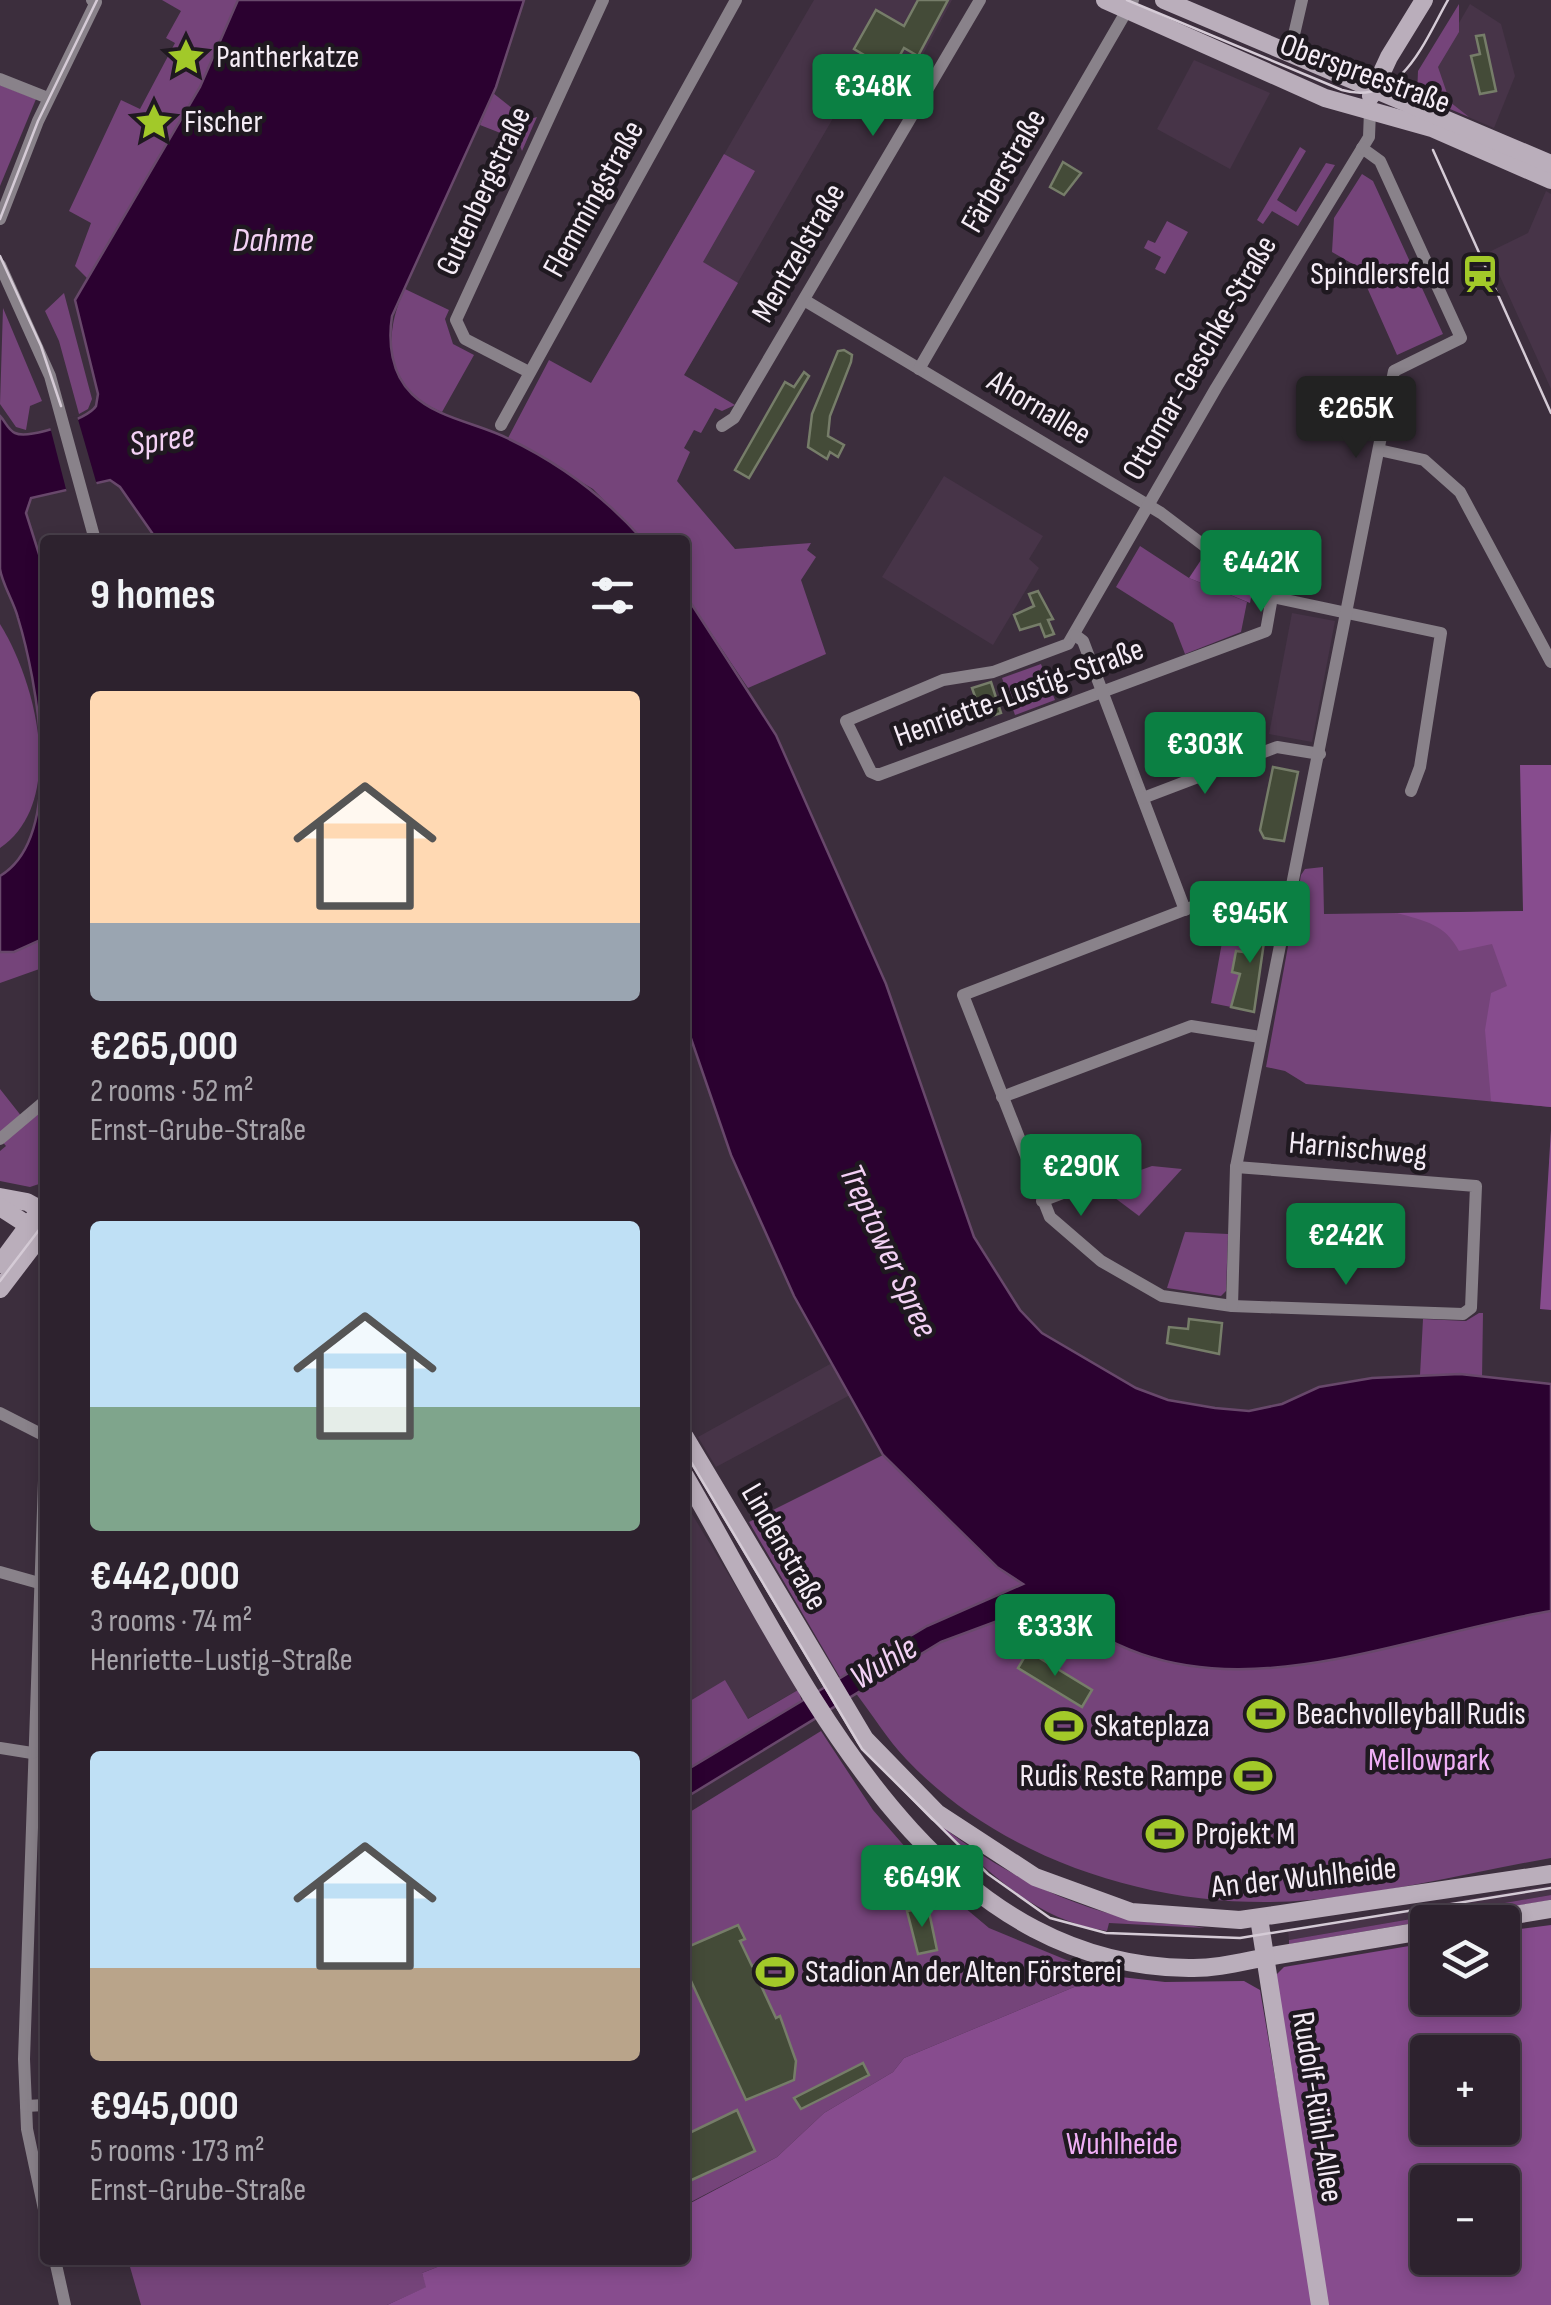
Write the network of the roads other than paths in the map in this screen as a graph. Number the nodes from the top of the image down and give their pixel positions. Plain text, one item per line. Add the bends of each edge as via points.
1 (603, 0) edge
2 (736, 0) edge
3 (980, 0) edge
4 (1105, 0) edge
5 (1164, 0) edge
6 (1302, 0) edge
7 (1424, 0) edge
8 (94, 1) edge
9 (1131, 5) edge
10 (1290, 52) junction
11 (0, 79) edge
12 (1373, 88) junction
13 (48, 98) junction
14 (1370, 111) junction
15 (1362, 148) junction
16 (1551, 164) edge
17 (1551, 180) edge
18 (4, 202) edge
19 (0, 219) edge
20 (1, 269) edge
21 (804, 300) junction
22 (919, 369) junction
23 (529, 372) junction
24 (501, 425) dead end
25 (722, 426) dead end
26 (1380, 450) junction
27 (1148, 506) junction
28 (94, 535) edge
29 (1272, 597) junction
30 (1349, 614) junction
31 (1075, 635) junction
32 (1551, 662) edge
33 (1102, 692) junction
34 (1320, 754) junction
35 (1411, 790) dead end
36 (1142, 798) junction
37 (1288, 897) junction
38 (1185, 910) junction
39 (1260, 1037) junction
40 (1002, 1097) junction
41 (40, 1105) edge
42 (0, 1139) edge
43 (1134, 1166) dead end
44 (1236, 1167) junction
45 (0, 1197) edge
46 (1042, 1201) junction
47 (0, 1207) edge
48 (40, 1207) edge
49 (39, 1230) edge
50 (0, 1264) edge
51 (0, 1289) edge
52 (1232, 1306) junction
53 (0, 1413) edge
54 (40, 1433) edge
55 (690, 1446) edge
56 (690, 1485) edge
57 (40, 1561) edge
58 (0, 1572) edge
59 (39, 1583) junction
60 (835, 1694) joint
61 (818, 1704) joint
62 (0, 1748) edge
63 (32, 1753) junction
64 (1551, 1874) edge
65 (1551, 1909) edge
66 (1520, 1914) edge
67 (1259, 1918) junction
68 (1410, 1933) edge
69 (1265, 1958) junction
70 (40, 2105) edge
71 (26, 2106) junction
72 (40, 2186) edge
73 (56, 2265) edge
74 (65, 2305) edge
75 (1320, 2305) edge

1 - 23 street, Gutenbergstraße via 456,320 465,339
2 - 23 street, Flemmingstraße
3 - 21 street, Mentzelstraße
4 - 9 main road, Oberspreestraße
5 - 10 main road, Oberspreestraße
6 - 10 street
7 - 12 main road, Ottomar-Geschke-Straße
8 - 13 street
9 - 14 main road, Oberspreestraße via 1325,98
9 - 22 street, Färberstraße
10 - 12 main road, Oberspreestraße
11 - 13 street
12 - 14 main road, Ottomar-Geschke-Straße
12 - 16 main road, Oberspreestraße
13 - 18 street
14 - 15 street, Ottomar-Geschke-Straße
14 - 17 main road, Oberspreestraße via 1432,128
15 - 26 street via 1380,160 1461,338 1394,371
15 - 27 street, Ottomar-Geschke-Straße
18 - 19 street
20 - 28 street via 44,358
21 - 22 street, Ahornallee
21 - 25 street, Mentzelstraße via 734,418
22 - 27 street, Ahornallee
23 - 24 street, Flemmingstraße
26 - 30 street
26 - 32 street via 1424,460 1460,492
27 - 29 street, Ahornallee
27 - 31 street, Ottomar-Geschke-Straße
29 - 30 street, Ahornallee
29 - 33 street, Henriette-Lustig-Straße via 1266,631
30 - 34 street
30 - 35 street, Ahornallee via 1436,631 1444,639
31 - 33 street
31 - 33 street, Henriette-Lustig-Straße via 1068,644 999,670 960,675 848,718 871,772 878,775
33 - 36 street
34 - 36 street via 1277,746
34 - 37 street
36 - 38 street
37 - 38 street via 1233,886
37 - 39 street
38 - 40 street via 963,994
39 - 40 street via 1191,1026
39 - 44 street
40 - 46 street
41 - 42 street
43 - 46 street
44 - 52 street
44 - 52 street, Harnischweg via 1476,1186 1471,1308 1464,1314
45 - 48 main road
46 - 52 street via 1062,1231 1096,1258 1162,1296
47 - 49 main road
49 - 50 main road
49 - 51 main road
53 - 54 street
55 - 60 main road, Lindenstraße
56 - 61 main road, Lindenstraße
57 - 59 street
58 - 59 street
59 - 63 street
60 - 67 main road, An der Wuhlheide via 882,1760 926,1803 1035,1876 1132,1912
61 - 69 main road, An der Wuhlheide via 855,1765 941,1862 1038,1930 1150,1966
62 - 63 street
63 - 71 street
64 - 67 main road, An der Wuhlheide
65 - 66 main road
67 - 69 main road, Rudolf-Rühl-Allee
68 - 69 main road, An der Wuhlheide
69 - 75 main road, Rudolf-Rühl-Allee
70 - 71 street
71 - 72 street
73 - 74 street

